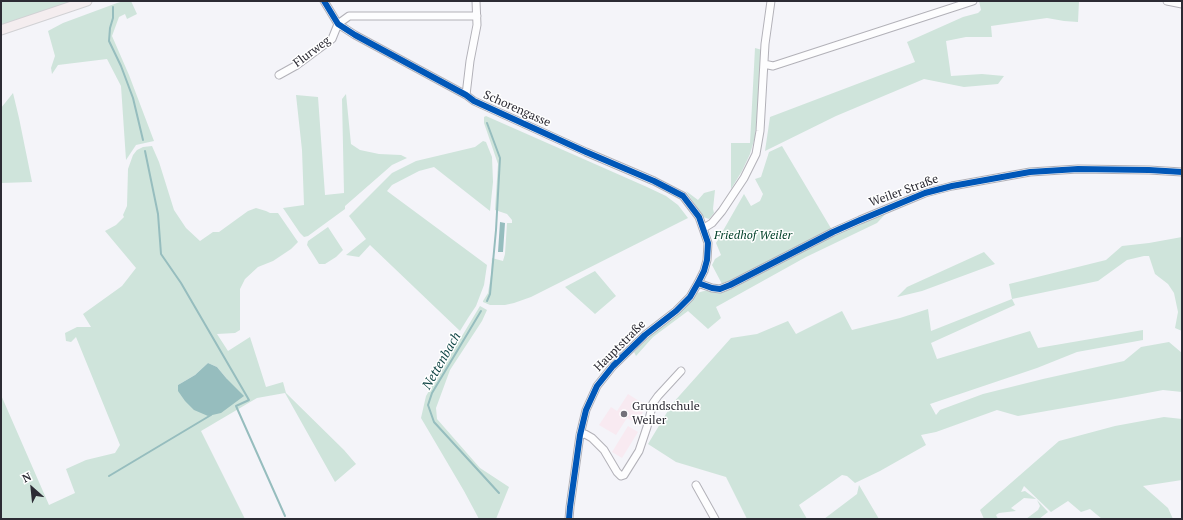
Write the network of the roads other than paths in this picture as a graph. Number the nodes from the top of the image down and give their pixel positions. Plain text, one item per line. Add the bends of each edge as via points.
1 (87, 1) edge
2 (324, 1) edge
3 (476, 1) edge
4 (770, 1) edge
5 (973, 1) edge
6 (1167, 1) edge
7 (1182, 4) edge
8 (477, 16) junction
9 (338, 24) junction
10 (1, 30) edge
11 (764, 64) junction
12 (279, 75) dead end
13 (466, 94) junction
14 (1182, 172) edge
15 (704, 228) junction
16 (698, 283) junction
17 (681, 371) dead end
18 (580, 434) junction
19 (696, 485) dead end
20 (569, 519) edge
21 (715, 519) edge

1 - 10 main road
2 - 9 street, Schorengasse
3 - 8 street
4 - 11 street
5 - 11 street via 773,66
6 - 7 street
8 - 9 street via 349,16
8 - 13 street
9 - 12 street, Flurweg via 332,39
9 - 13 street, Schorengasse
11 - 15 street via 756,154 722,211
13 - 15 street, Schorengasse via 474,101 683,196
14 - 16 street, Weiler Straße via 1078,169 1030,172 952,186 925,193 860,220 720,289
15 - 16 street, Hauptstraße via 708,243 707,260
16 - 18 street, Hauptstraße via 690,297 613,366 597,386 586,410
17 - 18 street via 653,403 639,451 624,475 621,476 617,472 604,450 592,438
18 - 20 street, Hauptstraße
19 - 21 street

